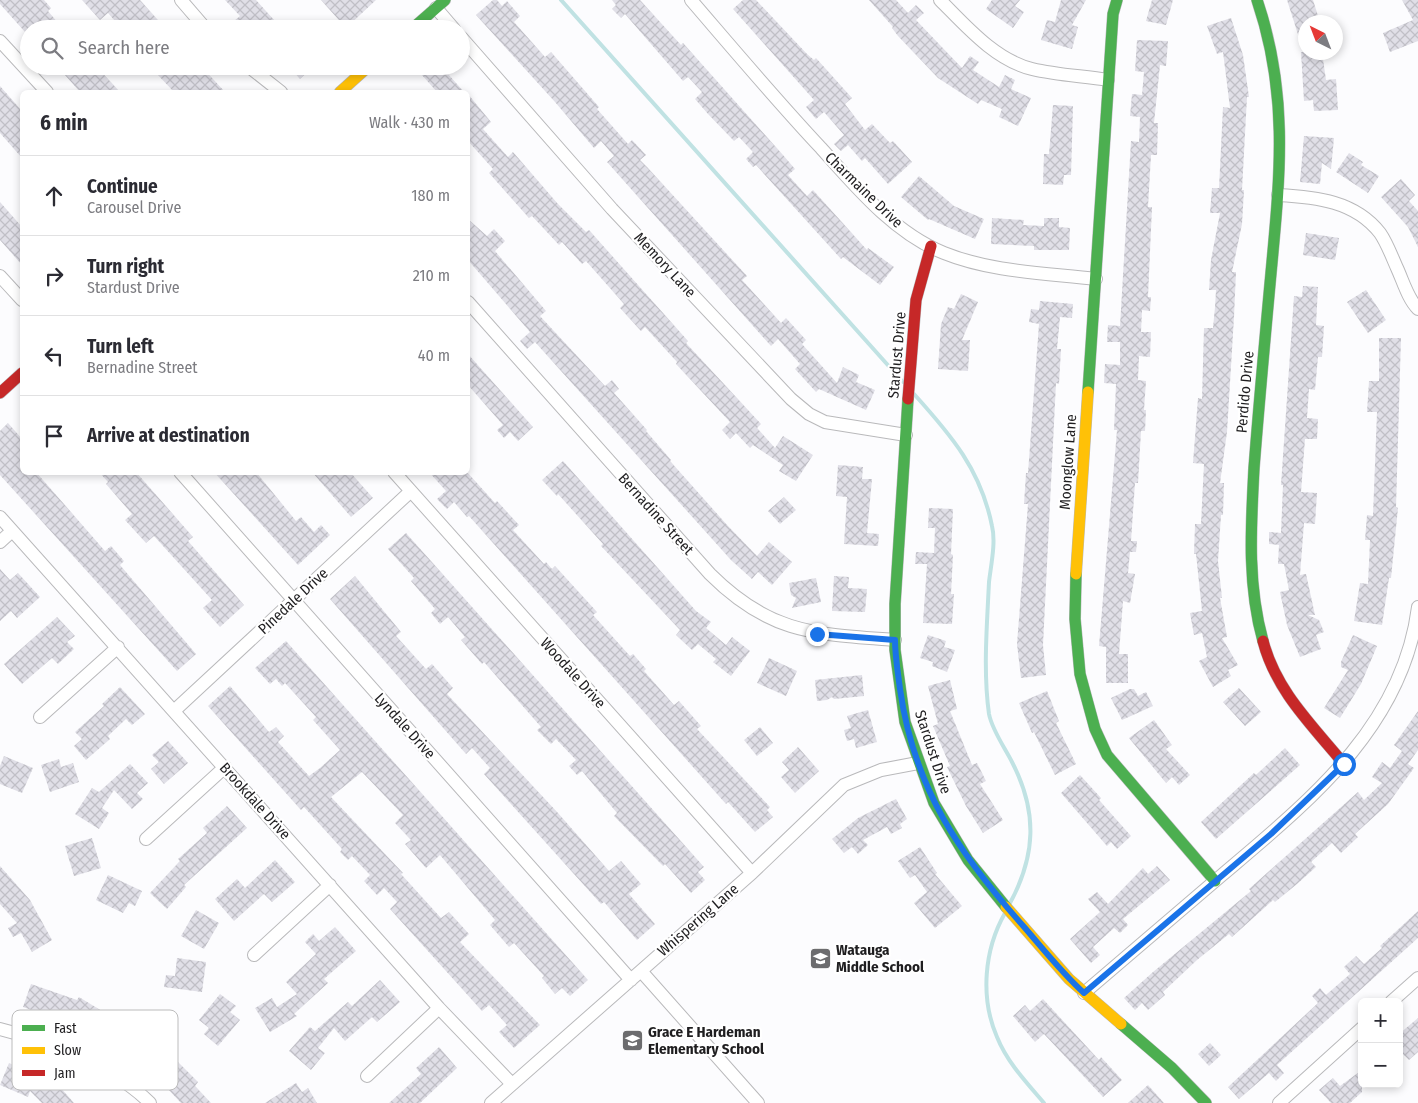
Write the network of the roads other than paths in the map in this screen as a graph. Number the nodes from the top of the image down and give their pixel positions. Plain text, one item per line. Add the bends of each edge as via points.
1 (181, 0) edge
2 (691, 0) edge
3 (940, 0) edge
4 (1117, 0) edge
5 (1256, 0) edge
6 (440, 4) edge
7 (198, 20) edge
8 (422, 20) edge
9 (449, 20) edge
10 (0, 41) edge
11 (470, 47) edge
12 (20, 63) edge
13 (31, 75) edge
14 (259, 75) edge
15 (360, 75) edge
16 (1108, 80) junction
17 (45, 90) edge
18 (278, 90) edge
19 (342, 90) edge
20 (1278, 196) junction
21 (931, 246) junction
22 (0, 276) edge
23 (1096, 279) junction
24 (20, 298) edge
25 (470, 304) edge
26 (1418, 309) edge
27 (20, 375) edge
28 (0, 393) edge
29 (906, 435) junction
30 (183, 475) edge
31 (397, 475) edge
32 (411, 491) junction
33 (0, 517) edge
34 (12, 531) junction
35 (0, 542) edge
36 (293, 601) junction
37 (1418, 607) edge
38 (895, 640) junction
39 (118, 647) junction
40 (175, 710) junction
41 (40, 717) dead end
42 (918, 764) junction
43 (1344, 764) junction
44 (225, 767) junction
45 (146, 839) dead end
46 (752, 873) junction
47 (1216, 881) junction
48 (330, 885) junction
49 (254, 955) dead end
50 (636, 976) junction
51 (1418, 978) edge
52 (1084, 993) junction
53 (1396, 998) edge
54 (439, 1008) junction
55 (1358, 1032) edge
56 (367, 1076) dead end
57 (512, 1084) junction
58 (134, 1090) edge
59 (150, 1103) edge
60 (491, 1103) edge
61 (758, 1103) edge
62 (1206, 1103) edge
63 (1279, 1103) edge

1 - 7 street
2 - 21 street, Charmaine Drive via 851,181 901,228
3 - 16 street via 970,31 1015,62 1031,68
4 - 16 street, Moonglow Lane
5 - 20 street, Perdido Drive via 1271,43 1278,88
6 - 8 street
6 - 9 street
10 - 12 street
11 - 29 street, Memory Lane via 612,209 791,399 825,422
13 - 17 street
14 - 18 street
15 - 19 street
16 - 23 street, Moonglow Lane
20 - 26 street via 1309,197 1337,203 1369,221 1381,234
20 - 43 street, Perdido Drive via 1255,449 1250,531 1252,584 1257,619 1275,674 1289,697
21 - 23 street, Charmaine Drive via 981,265
21 - 29 street, Stardust Drive via 916,300
22 - 24 street
23 - 47 street, Moonglow Lane via 1074,612 1085,705 1107,755
25 - 38 street, Bernadine Street via 731,596 763,616 794,629
27 - 28 street
29 - 38 street, Stardust Drive
30 - 36 street, Lyndale Drive
31 - 32 street, Woodale Drive
32 - 36 street, Pinedale Drive
32 - 46 street, Woodale Drive
33 - 34 street, Brookdale Drive
34 - 35 street
34 - 39 street, Brookdale Drive
36 - 40 street, Pinedale Drive
36 - 50 street, Lyndale Drive
37 - 43 street via 1409,649 1386,702
38 - 42 street, Stardust Drive via 905,722
39 - 40 street, Brookdale Drive
39 - 41 street
40 - 44 street, Brookdale Drive
42 - 46 street, Whispering Lane via 881,770 844,784
42 - 52 street, Stardust Drive via 948,831 996,896
43 - 47 street
44 - 45 street
44 - 48 street, Brookdale Drive
46 - 50 street, Whispering Lane
47 - 52 street
48 - 49 street
48 - 54 street, Brookdale Drive
50 - 57 street, Whispering Lane
50 - 61 street, Lyndale Drive
51 - 53 street
52 - 62 street, Stardust Drive via 1172,1068
54 - 56 street
54 - 57 street, Brookdale Drive
55 - 63 street
57 - 60 street, Whispering Lane
58 - 59 street

